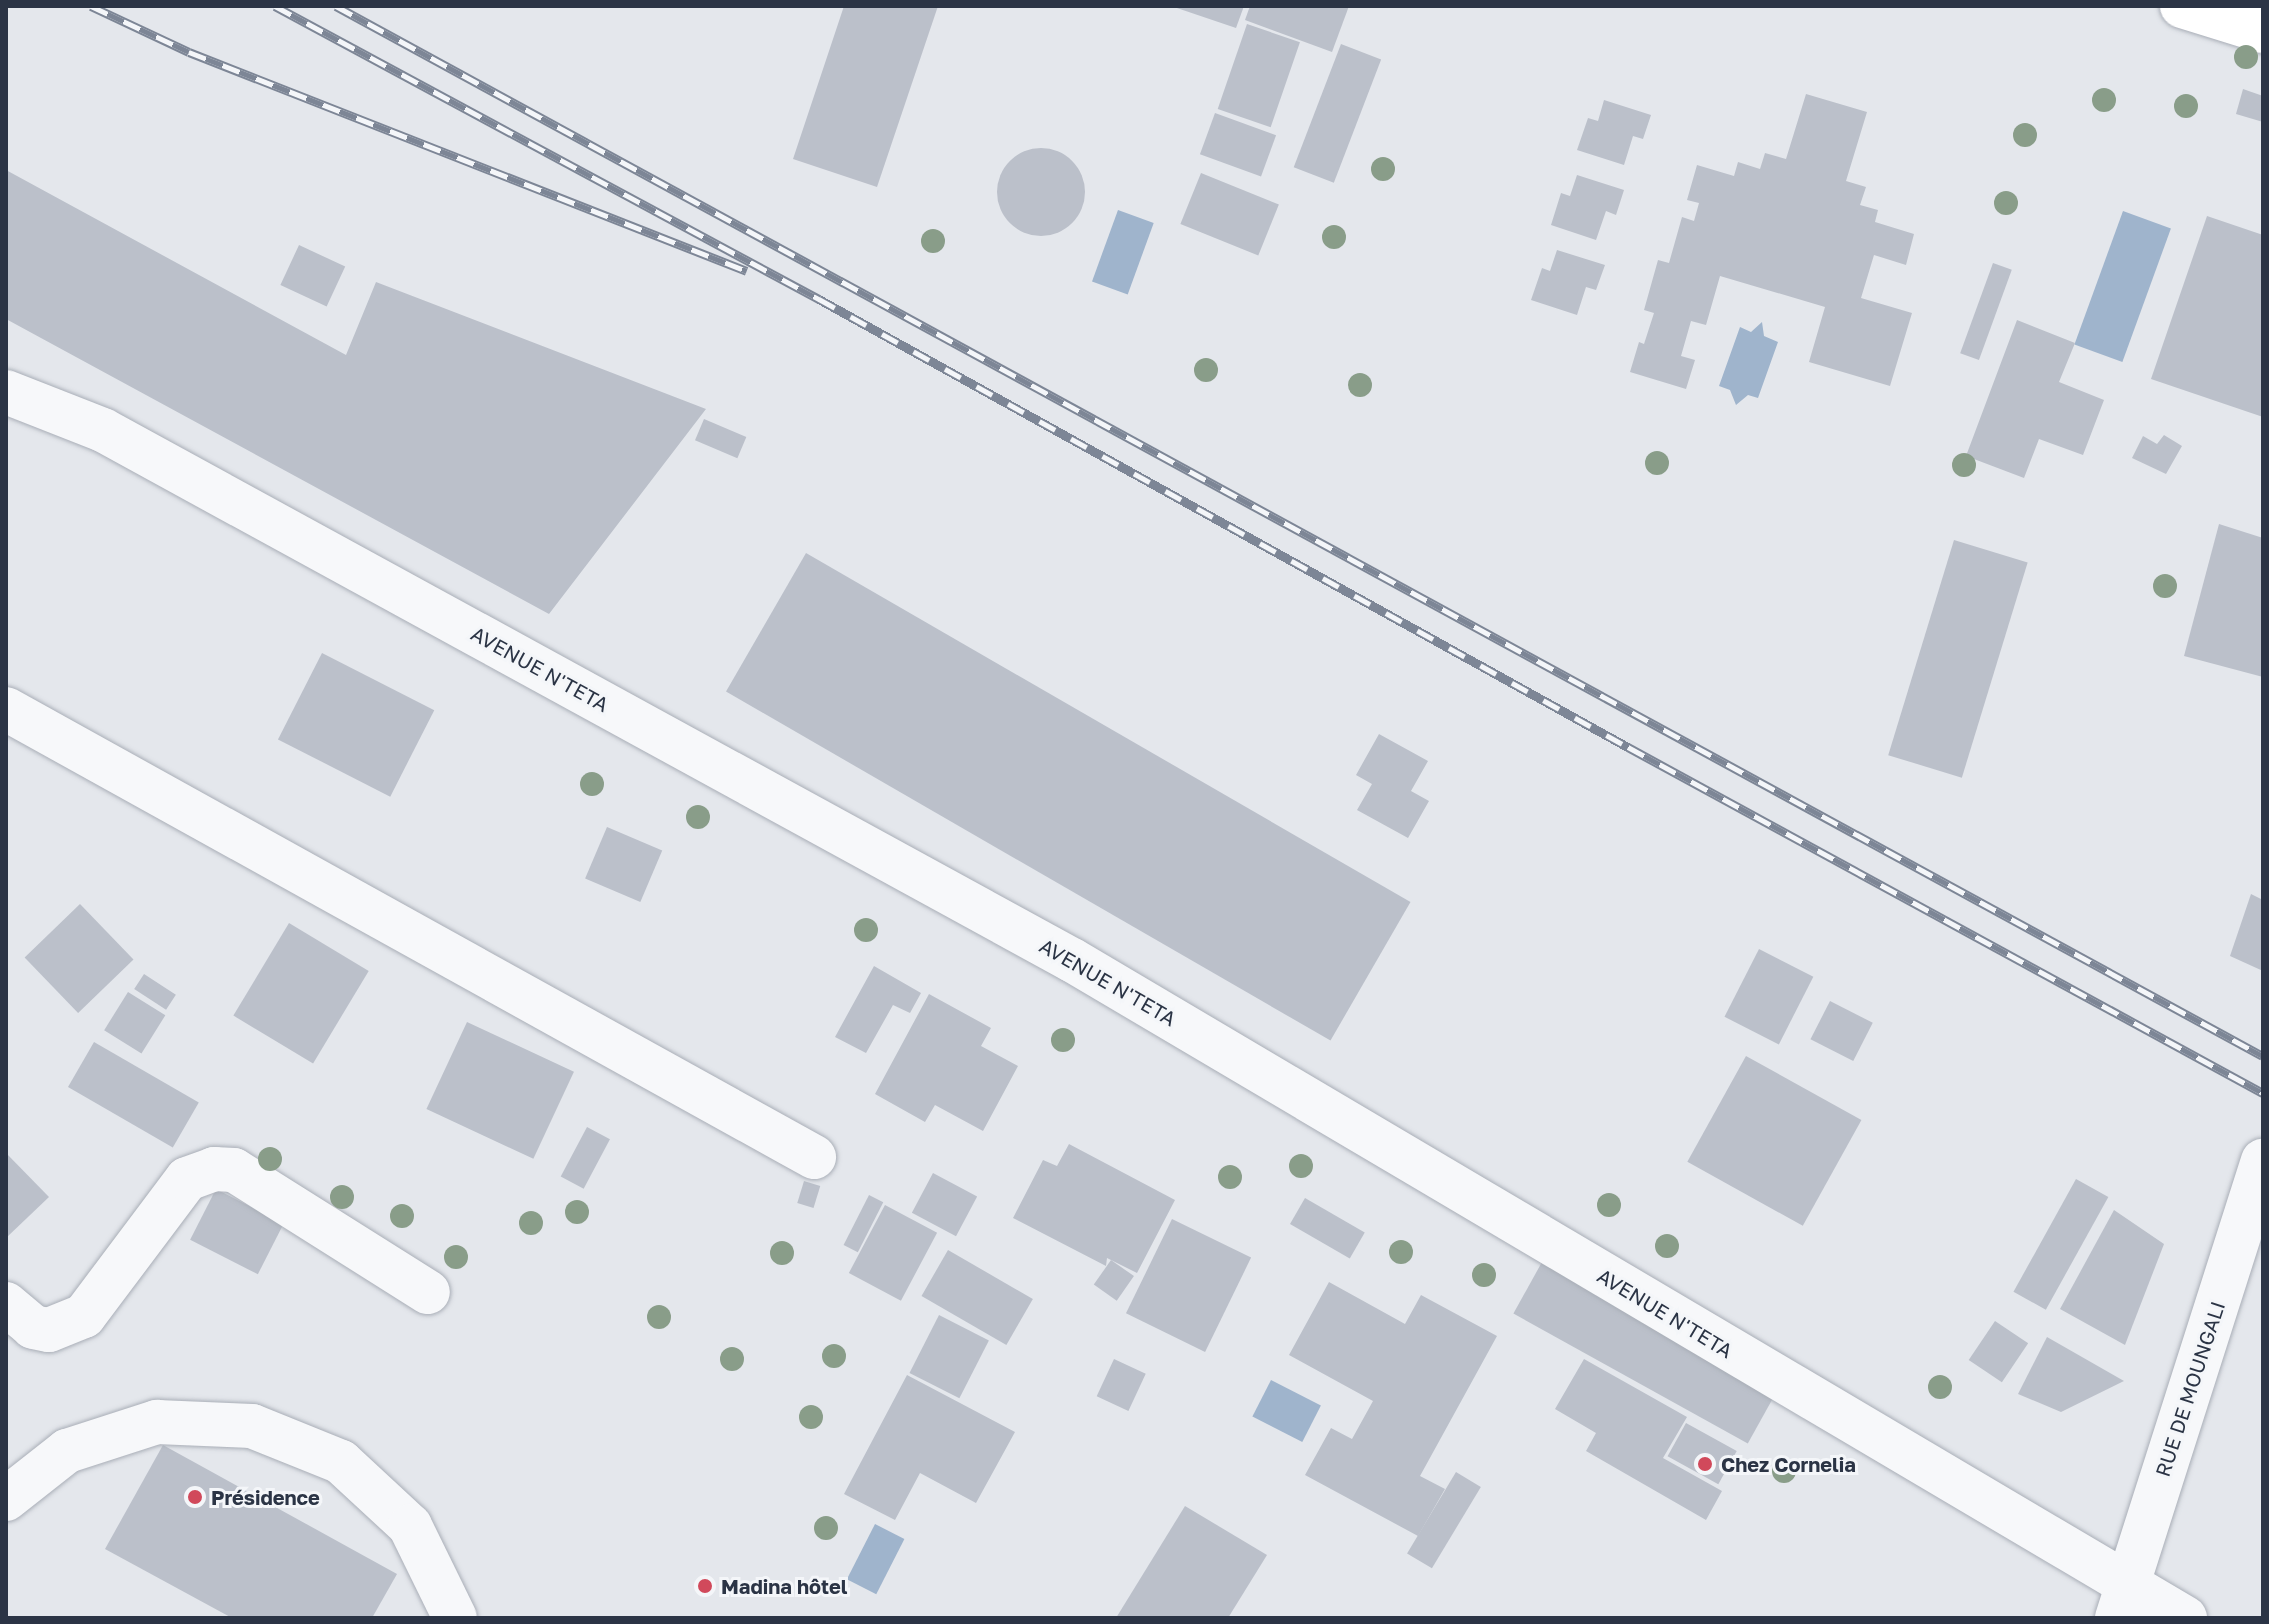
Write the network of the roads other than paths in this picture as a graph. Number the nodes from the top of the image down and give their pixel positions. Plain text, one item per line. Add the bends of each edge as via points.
1 (2182, 6) edge
2 (2263, 31) edge
3 (6, 392) edge
4 (6, 709) edge
5 (814, 1157) dead end
6 (2263, 1161) edge
7 (428, 1292) dead end
8 (6, 1304) edge
9 (6, 1499) edge
10 (2122, 1602) edge
11 (455, 1618) edge
12 (2185, 1618) edge

1 - 2 main road
3 - 10 street, AVENUE N'TETA via 103,430 1072,960
4 - 5 street
6 - 10 street, RUE DE MOUNGALI
7 - 8 street via 234,1170 214,1169 187,1179 84,1316 49,1330 33,1327
9 - 11 street via 67,1451 157,1422 252,1426 341,1462 410,1526
10 - 12 street, AVENUE N'TETA

